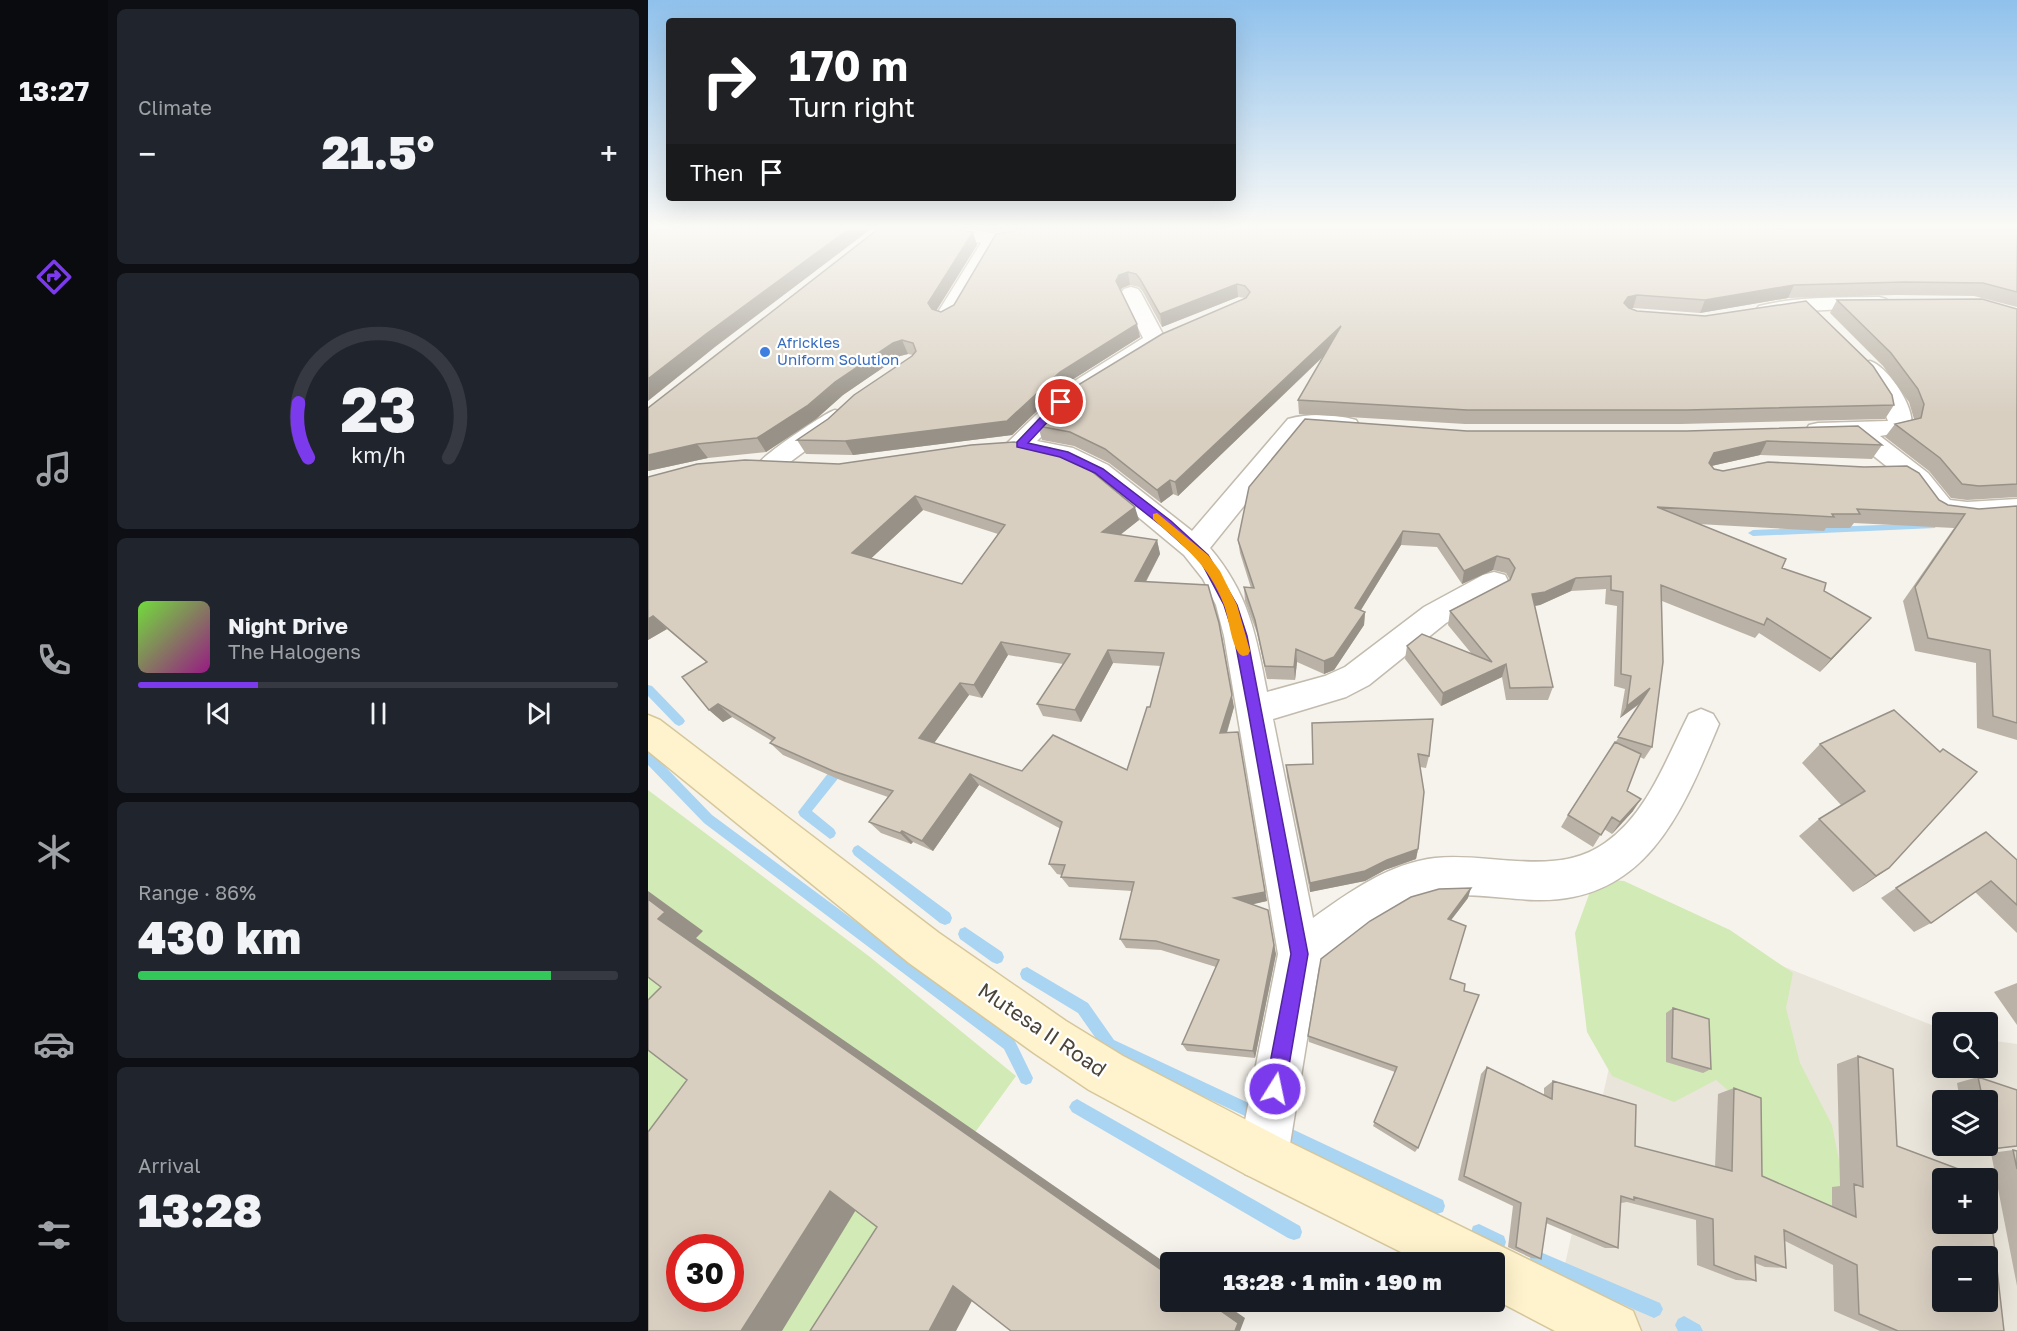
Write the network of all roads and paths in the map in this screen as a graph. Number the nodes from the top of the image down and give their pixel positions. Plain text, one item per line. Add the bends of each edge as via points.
1 (963, 288) edge
2 (1131, 293) dead end
3 (1896, 303) edge
4 (1804, 305) junction
5 (1741, 315) edge
6 (946, 317) edge
7 (1828, 327) edge
8 (1852, 349) edge
9 (852, 402) edge
10 (1375, 427) edge
11 (1856, 429) junction
12 (1791, 431) edge
13 (807, 465) edge
14 (1904, 469) junction
15 (1865, 470) edge
16 (2017, 508) edge
17 (1194, 548) junction
18 (1494, 584) dead end
19 (1255, 710) junction
20 (1701, 724) dead end
21 (648, 730) edge
22 (1299, 954) junction
23 (1263, 1156) junction
24 (1457, 1252) edge
25 (1505, 1276) edge
26 (1613, 1331) edge

1 - 6 street
2 - 17 street via 1163,336 1073,392 1007,445 1064,454 1099,471
3 - 4 street
4 - 5 street
4 - 7 street
8 - 11 street via 1880,380 1901,422 1891,428
9 - 13 street via 826,426 762,462
10 - 17 street via 1297,424
11 - 12 street
11 - 14 street
14 - 15 street
14 - 16 street via 1919,479 1947,510
17 - 19 street via 1215,574 1231,605
18 - 19 street via 1435,615 1357,676 1334,687
19 - 22 street
20 - 22 street via 1652,824 1612,863 1571,878 1417,881 1379,899
21 - 23 street, Mutesa II Road via 995,1000 1106,1073
22 - 23 street
23 - 24 street, Mutesa II Road
25 - 26 street

